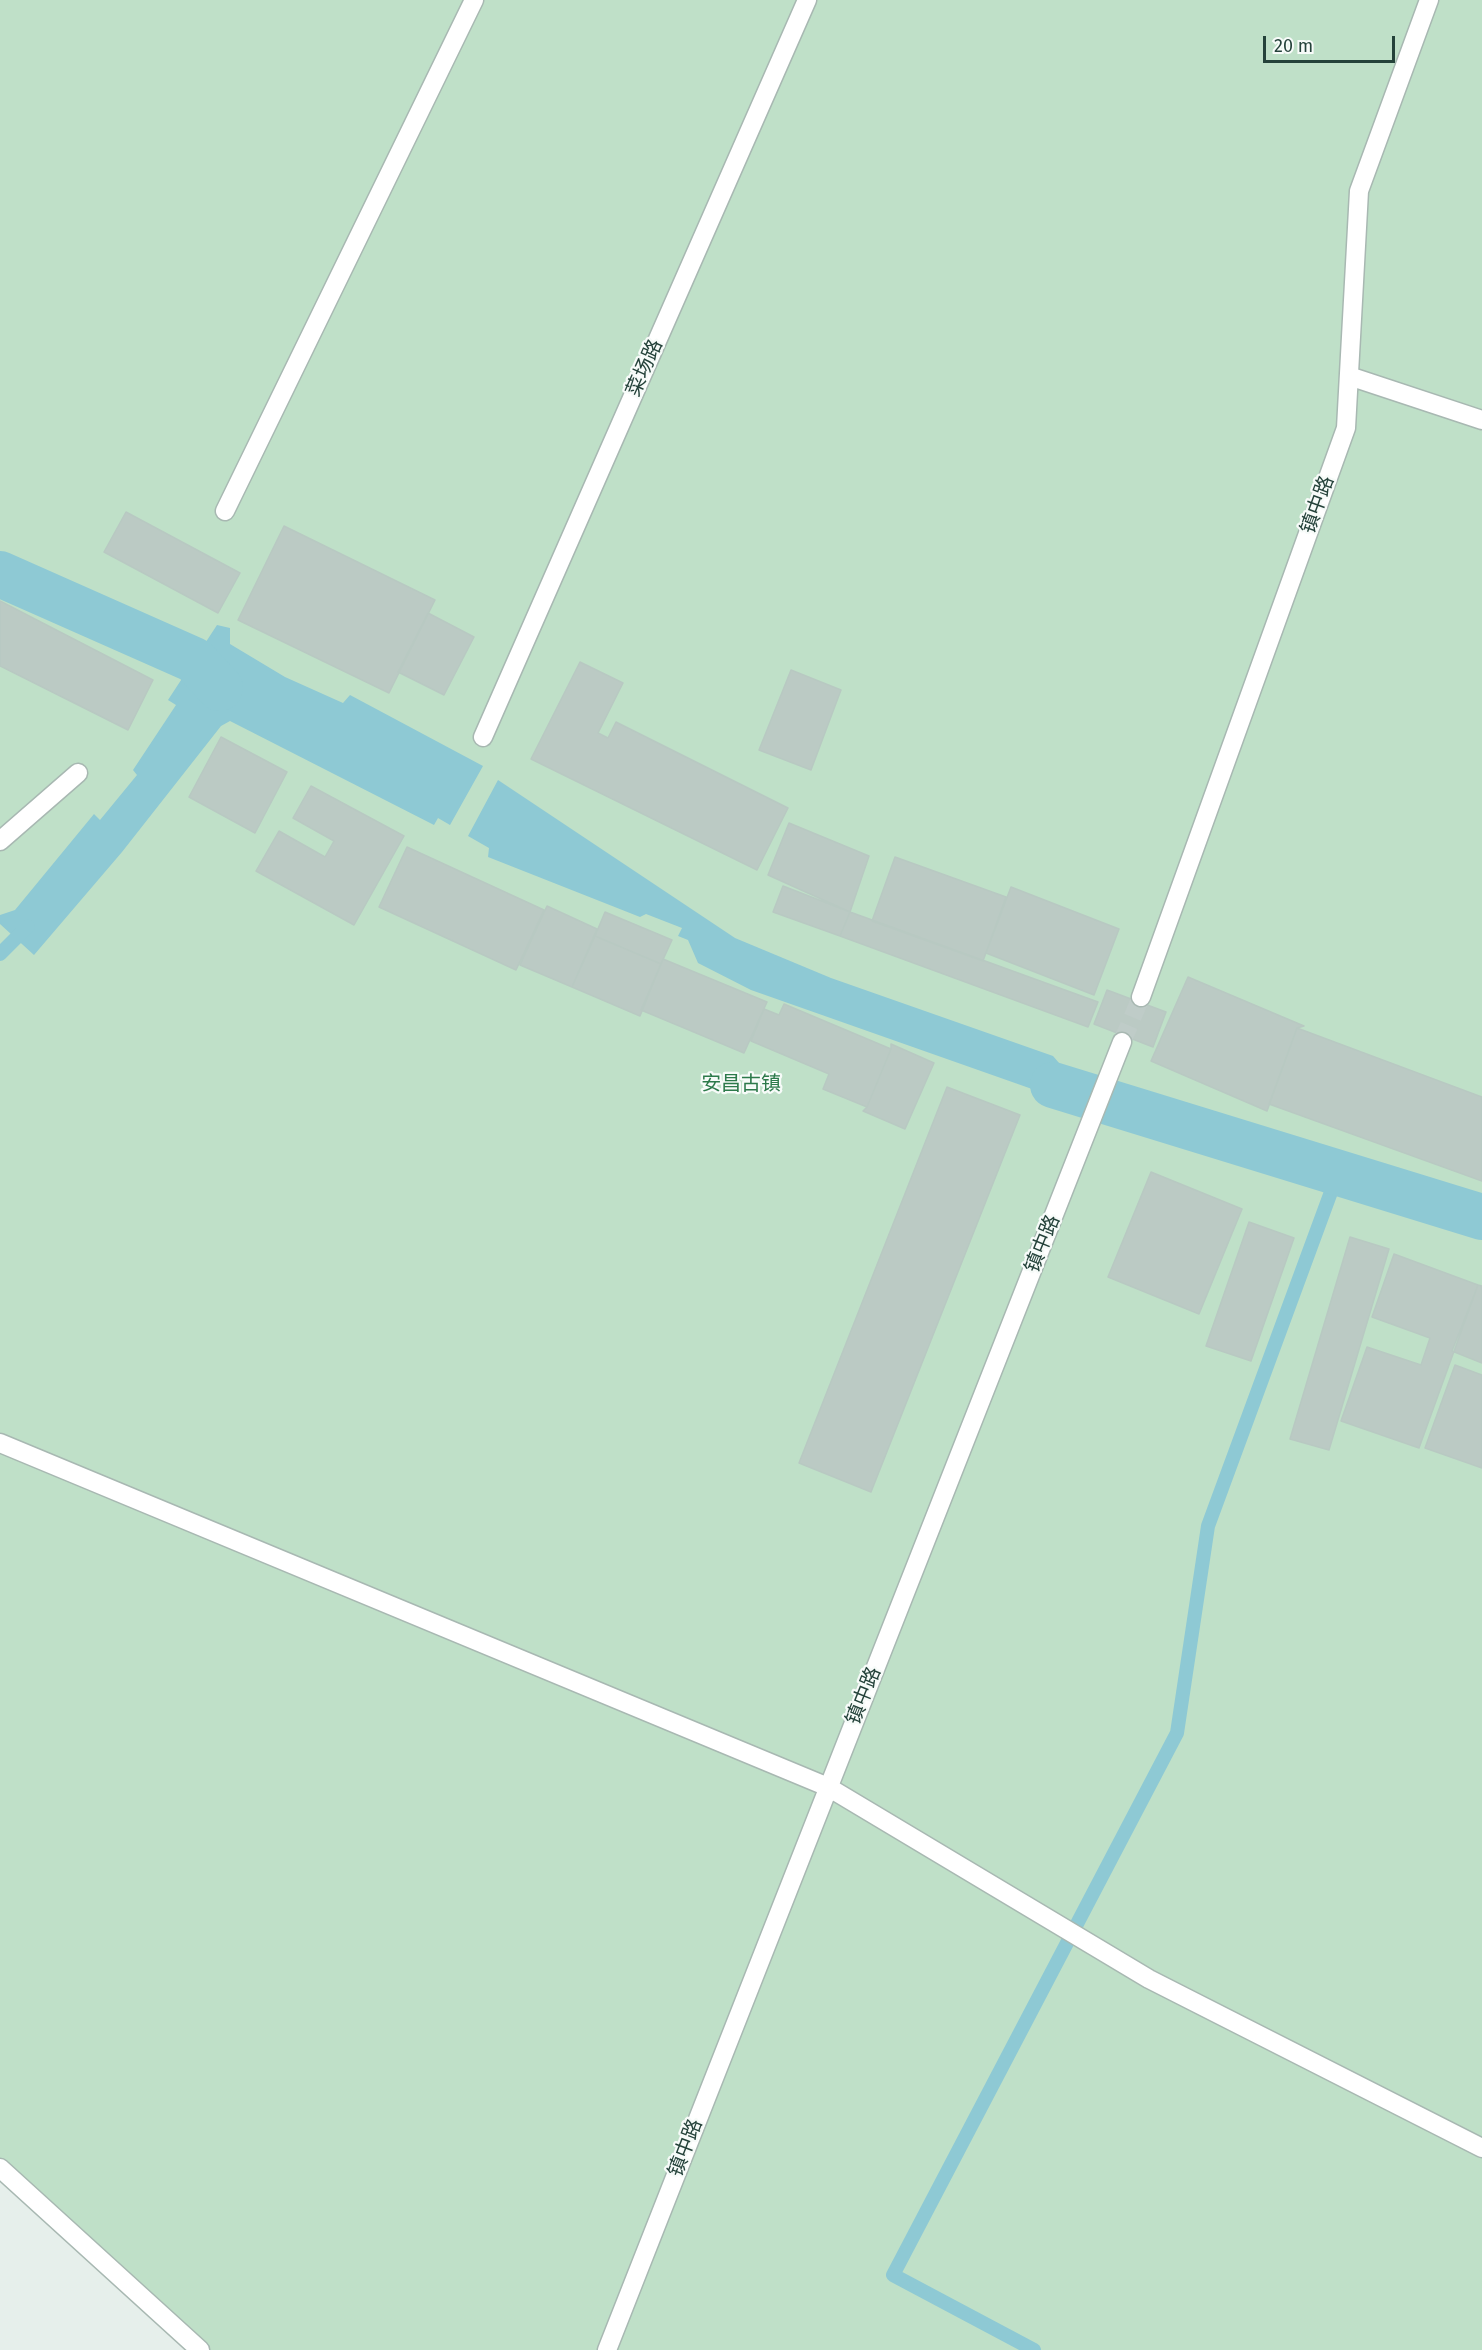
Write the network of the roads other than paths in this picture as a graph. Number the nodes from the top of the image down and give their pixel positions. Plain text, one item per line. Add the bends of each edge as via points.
1 (474, 0) edge
2 (807, 0) edge
3 (1429, 0) edge
4 (1349, 376) junction
5 (1482, 420) edge
6 (225, 512) dead end
7 (483, 737) dead end
8 (78, 773) dead end
9 (0, 841) edge
10 (1141, 997) tunnel mouth
11 (1122, 1042) tunnel mouth
12 (0, 1443) edge
13 (828, 1787) junction
14 (1482, 2148) edge
15 (0, 2168) edge
16 (200, 2350) edge
17 (607, 2350) edge

1 - 6 street
2 - 7 street, 菜场路
3 - 4 street, 镇中路 via 1359,191
4 - 5 street
4 - 10 street, 镇中路 via 1346,428
8 - 9 street
11 - 13 street, 镇中路
12 - 13 street
13 - 14 street via 1149,1979
13 - 17 street, 镇中路
15 - 16 street

